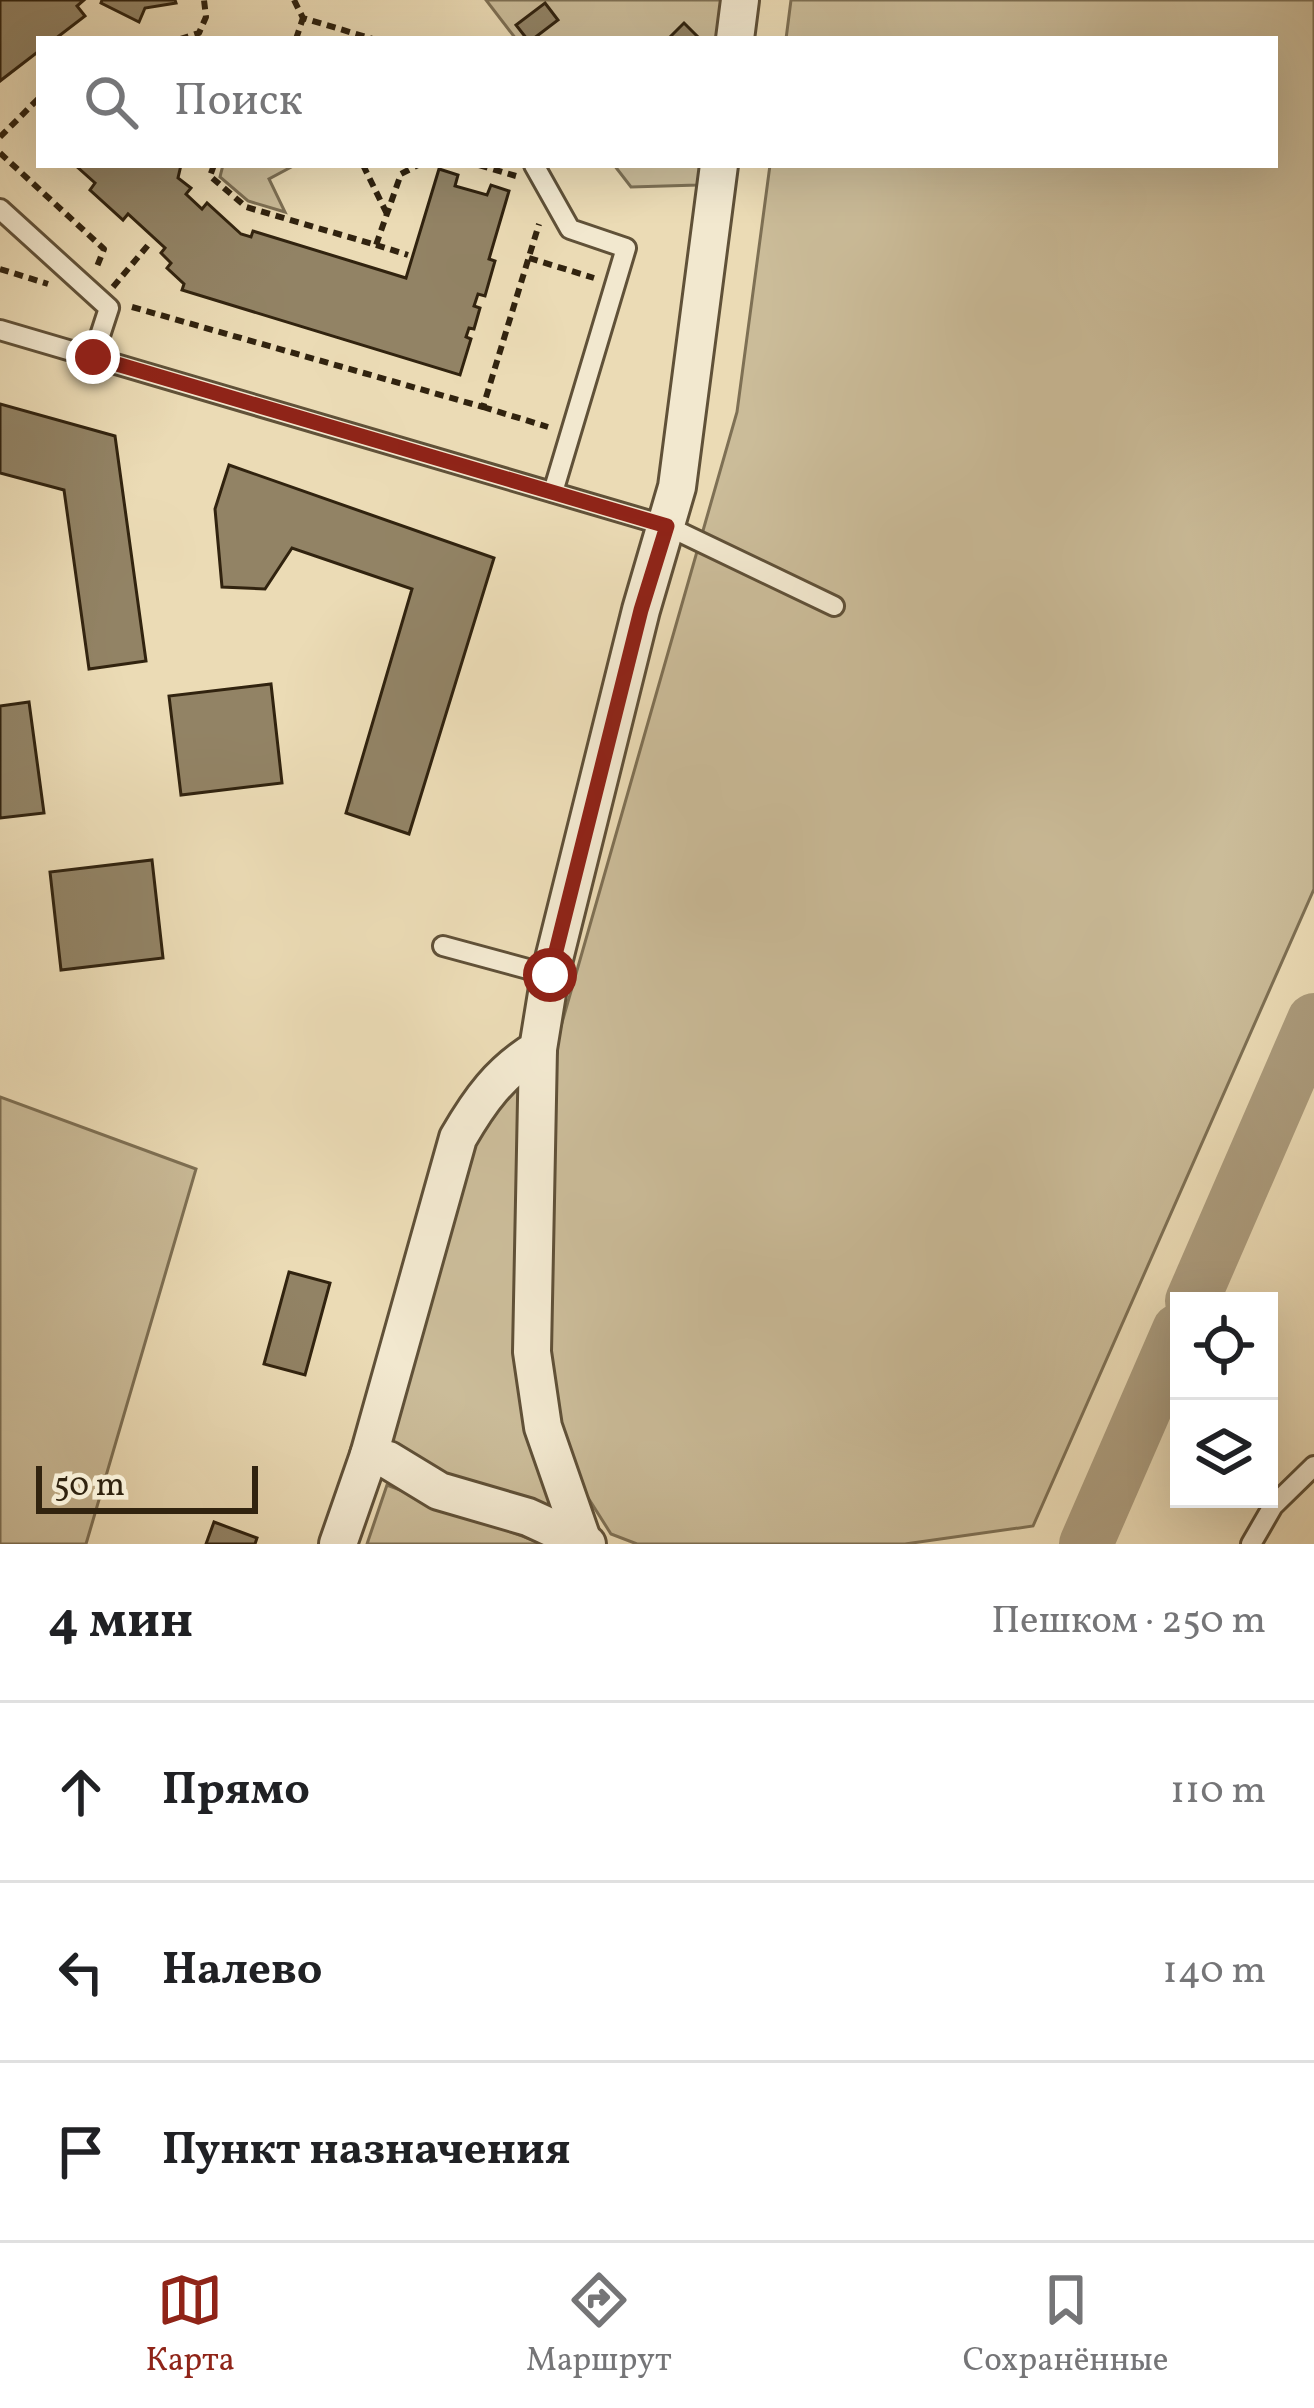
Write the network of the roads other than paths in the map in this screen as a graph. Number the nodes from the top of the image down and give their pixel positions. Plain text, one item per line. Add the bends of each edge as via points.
1 (740, 0) edge
2 (735, 36) edge
3 (719, 168) edge
4 (531, 172) edge
5 (0, 209) edge
6 (0, 330) edge
7 (93, 357) junction
8 (553, 492) junction
9 (667, 526) junction
10 (834, 606) dead end
11 (443, 946) dead end
12 (550, 975) junction
13 (538, 1048) junction
14 (369, 1455) junction
15 (1314, 1466) edge
16 (585, 1543) edge
17 (338, 1544) edge
18 (1251, 1544) edge

1 - 2 street
3 - 9 street
4 - 8 lane via 570,230 626,248
5 - 7 lane via 91,281 109,308
6 - 7 lane
7 - 8 lane
8 - 9 lane
9 - 10 lane
9 - 12 street
11 - 12 lane
12 - 13 street
13 - 14 street via 484,1093 458,1138
13 - 16 street via 532,1352 543,1427
14 - 16 street via 439,1491
14 - 17 street
15 - 18 lane via 1273,1506

